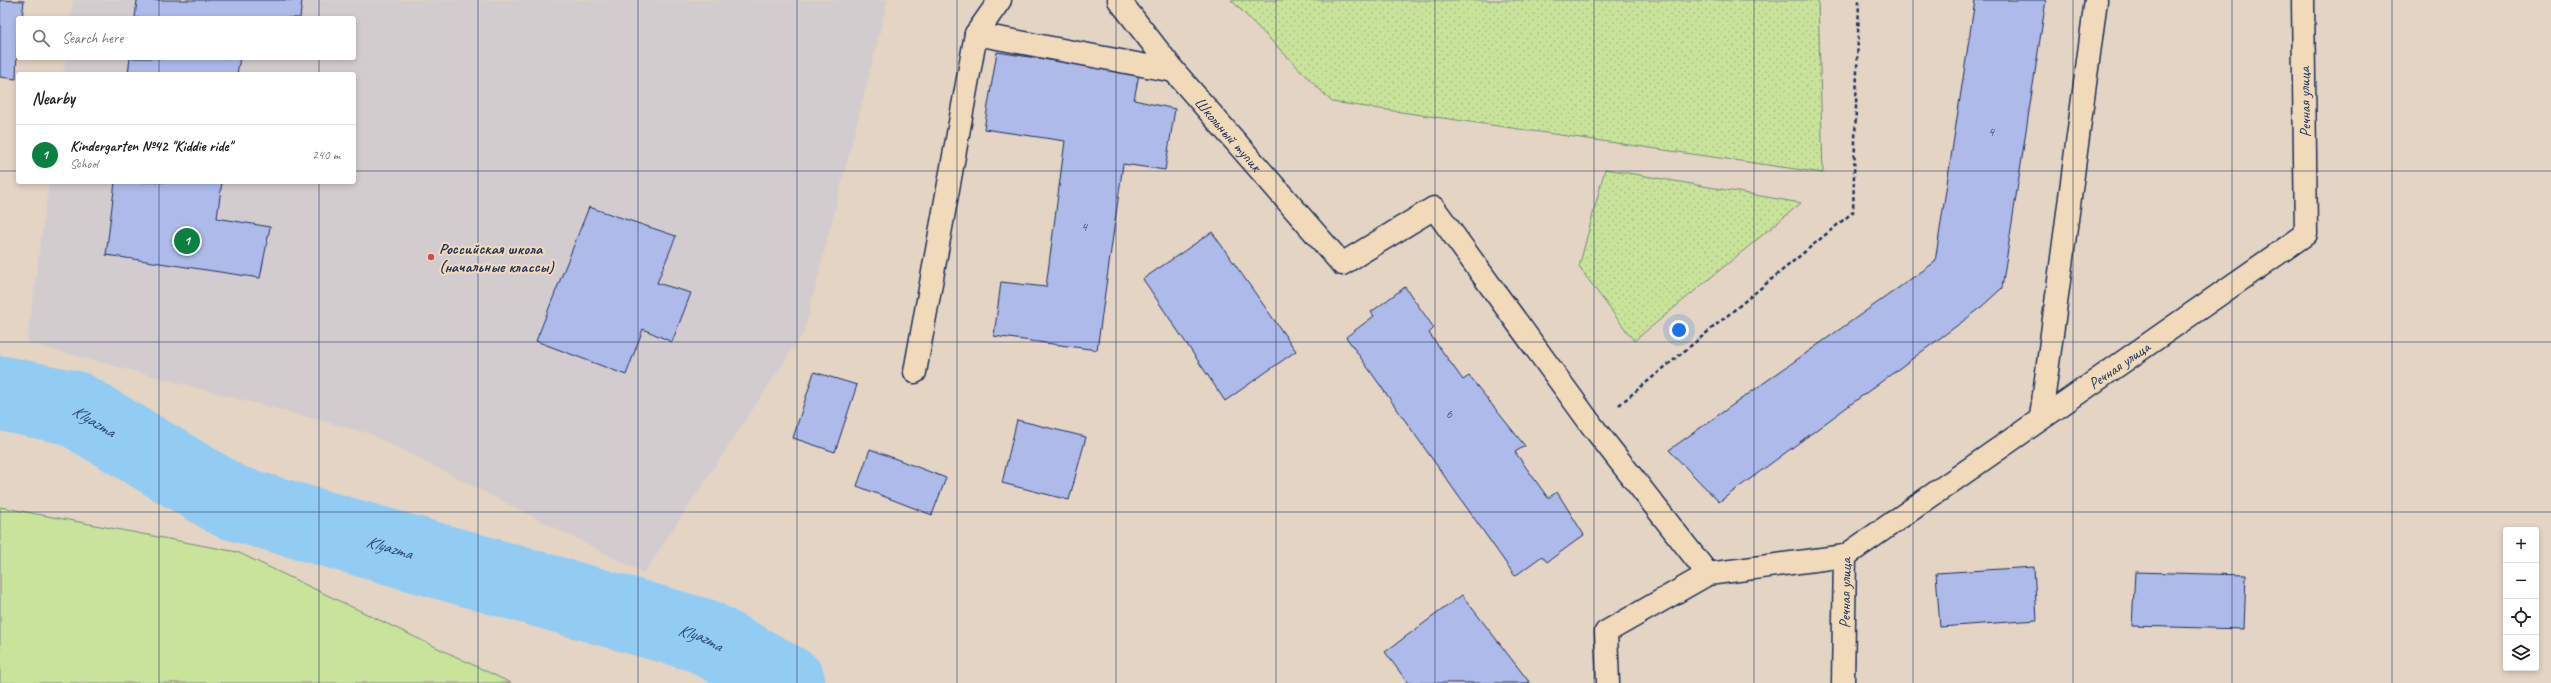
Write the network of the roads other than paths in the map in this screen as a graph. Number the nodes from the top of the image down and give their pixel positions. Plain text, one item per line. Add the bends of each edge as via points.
1 (1000, 0) edge
2 (1119, 0) edge
3 (2096, 0) edge
4 (2303, 0) edge
5 (976, 34) junction
6 (1174, 71) junction
7 (915, 372) dead end
8 (2041, 417) junction
9 (1844, 556) junction
10 (1708, 574) junction
11 (1608, 683) edge
12 (1843, 683) edge

1 - 5 street
2 - 6 street, Школьный тупик
3 - 8 street
4 - 8 street, Речная улица via 2306,234
5 - 6 street
5 - 7 street
6 - 10 street, Школьный тупик via 1342,264 1434,208 1593,427
8 - 9 street, Речная улица
9 - 10 street
9 - 12 street, Речная улица
10 - 11 street via 1606,632

